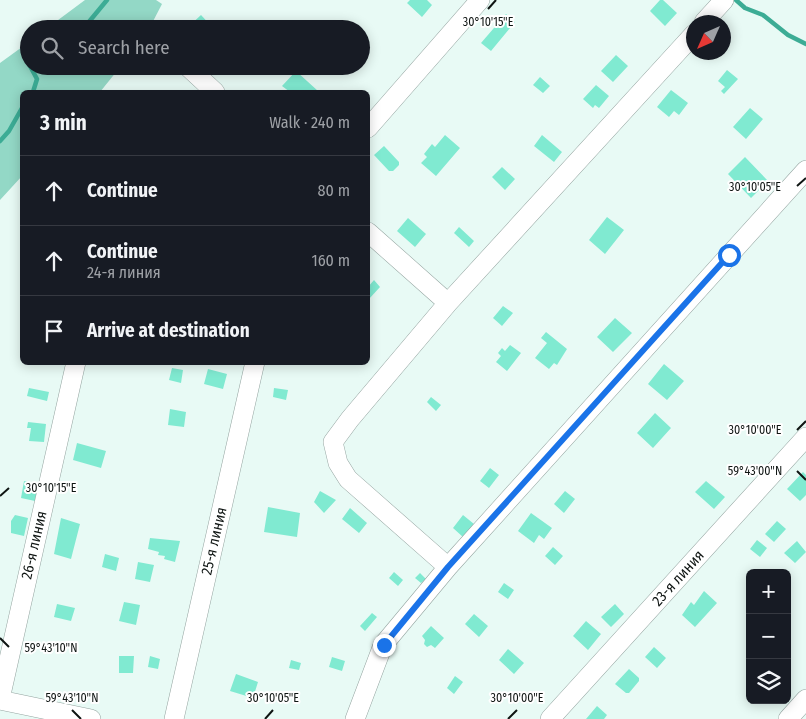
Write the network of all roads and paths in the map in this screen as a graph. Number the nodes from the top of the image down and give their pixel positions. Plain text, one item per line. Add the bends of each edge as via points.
1 (480, 0) edge
2 (724, 0) edge
3 (710, 15) edge
4 (686, 43) edge
5 (197, 75) edge
6 (213, 90) edge
7 (370, 126) edge
8 (806, 170) edge
9 (370, 234) edge
10 (448, 303) junction
11 (75, 365) edge
12 (254, 365) edge
13 (806, 436) edge
14 (448, 567) junction
15 (0, 699) edge
16 (806, 699) edge
17 (42, 714) edge
18 (91, 719) edge
19 (174, 719) edge
20 (355, 719) edge
21 (550, 719) edge
22 (788, 719) edge

1 - 7 street
2 - 3 street
4 - 10 street
5 - 6 street
8 - 14 street
9 - 10 street
10 - 14 street via 333,442 338,463 348,479
11 - 15 street, 26-я линия
12 - 19 street, 25-я линия
13 - 21 street, 23-я линия
14 - 20 street via 384,645
15 - 17 street
16 - 22 street
17 - 18 street

